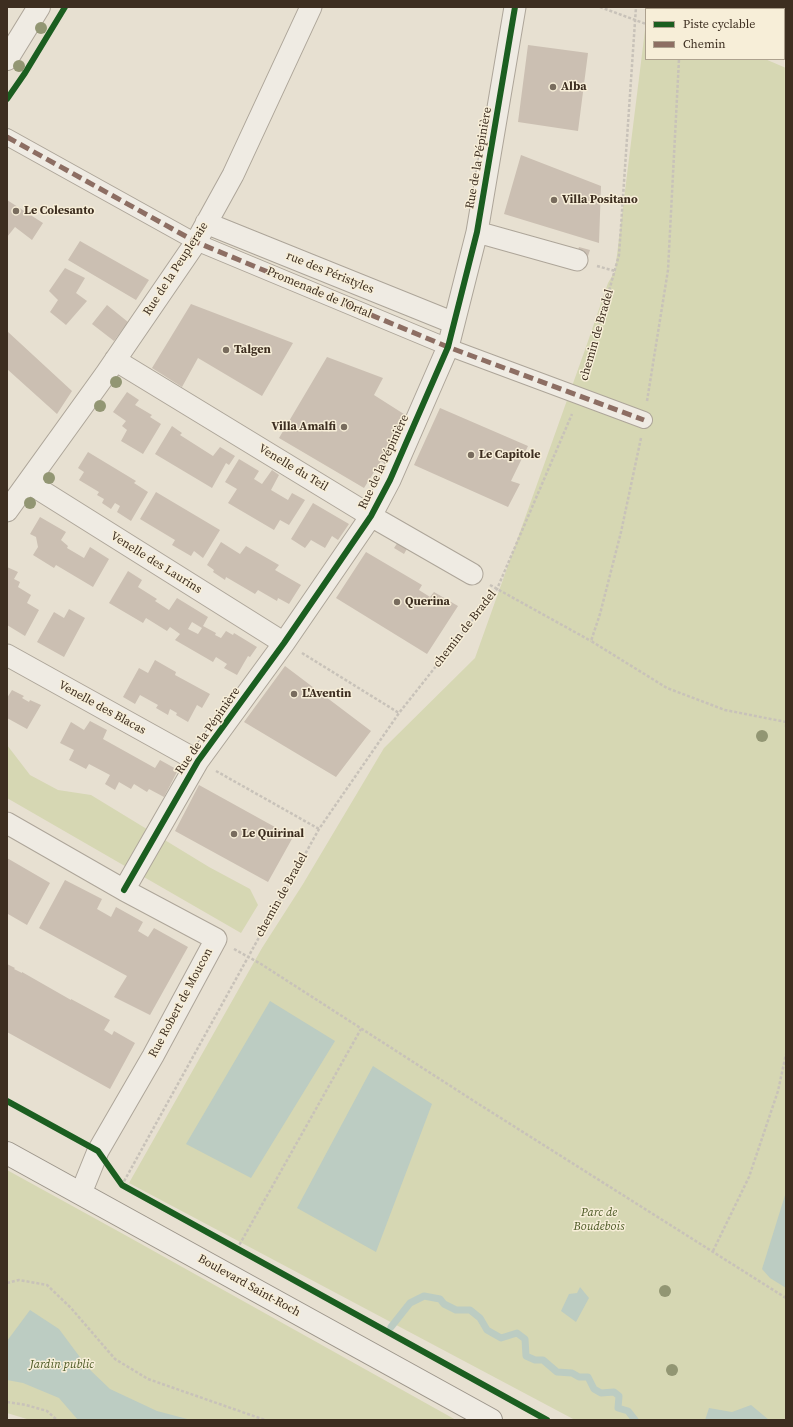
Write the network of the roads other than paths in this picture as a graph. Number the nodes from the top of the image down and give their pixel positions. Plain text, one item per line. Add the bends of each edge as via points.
1 (39, 7) edge
2 (311, 7) edge
3 (515, 7) edge
4 (7, 59) edge
5 (7, 137) edge
6 (206, 223) junction
7 (477, 232) junction
8 (196, 242) junction
9 (577, 260) dead end
10 (454, 323) junction
11 (448, 347) junction
12 (115, 360) junction
13 (644, 420) road end
14 (29, 483) junction
15 (7, 511) edge
16 (371, 516) junction
17 (472, 574) road end
18 (284, 643) junction
19 (7, 655) edge
20 (198, 761) junction
21 (7, 824) edge
22 (124, 890) junction
23 (7, 1153) edge
24 (81, 1194) junction
25 (491, 1420) edge

1 - 4 main road
2 - 6 street, Rue de la Peupleraie via 233,175
3 - 7 street, Rue de la Pépinière
5 - 8 street, Promenade de l'Ortal
6 - 8 street, Rue de la Peupleraie
6 - 10 street, rue des Péristyles
7 - 9 street
7 - 10 street, Rue de la Pépinière
8 - 11 street, Promenade de l'Ortal
8 - 12 street, Rue de la Peupleraie
10 - 11 street, Rue de la Pépinière
11 - 13 street, Promenade de l'Ortal
11 - 16 street, Rue de la Pépinière via 390,480
12 - 14 street, Rue de la Peupleraie
12 - 16 street, Venelle du Teil
14 - 15 street, Rue de la Peupleraie
14 - 18 street, Venelle des Laurins
16 - 17 street, Venelle du Teil
16 - 18 street, Rue de la Pépinière
18 - 20 street, Rue de la Pépinière
19 - 20 street, Venelle des Blacas
20 - 22 street, Rue de la Pépinière
21 - 22 street, Rue Robert de Moucon
22 - 24 street, Rue Robert de Moucon via 216,939 98,1151
23 - 24 main road, Boulevard Saint-Roch
24 - 25 main road, Boulevard Saint-Roch

